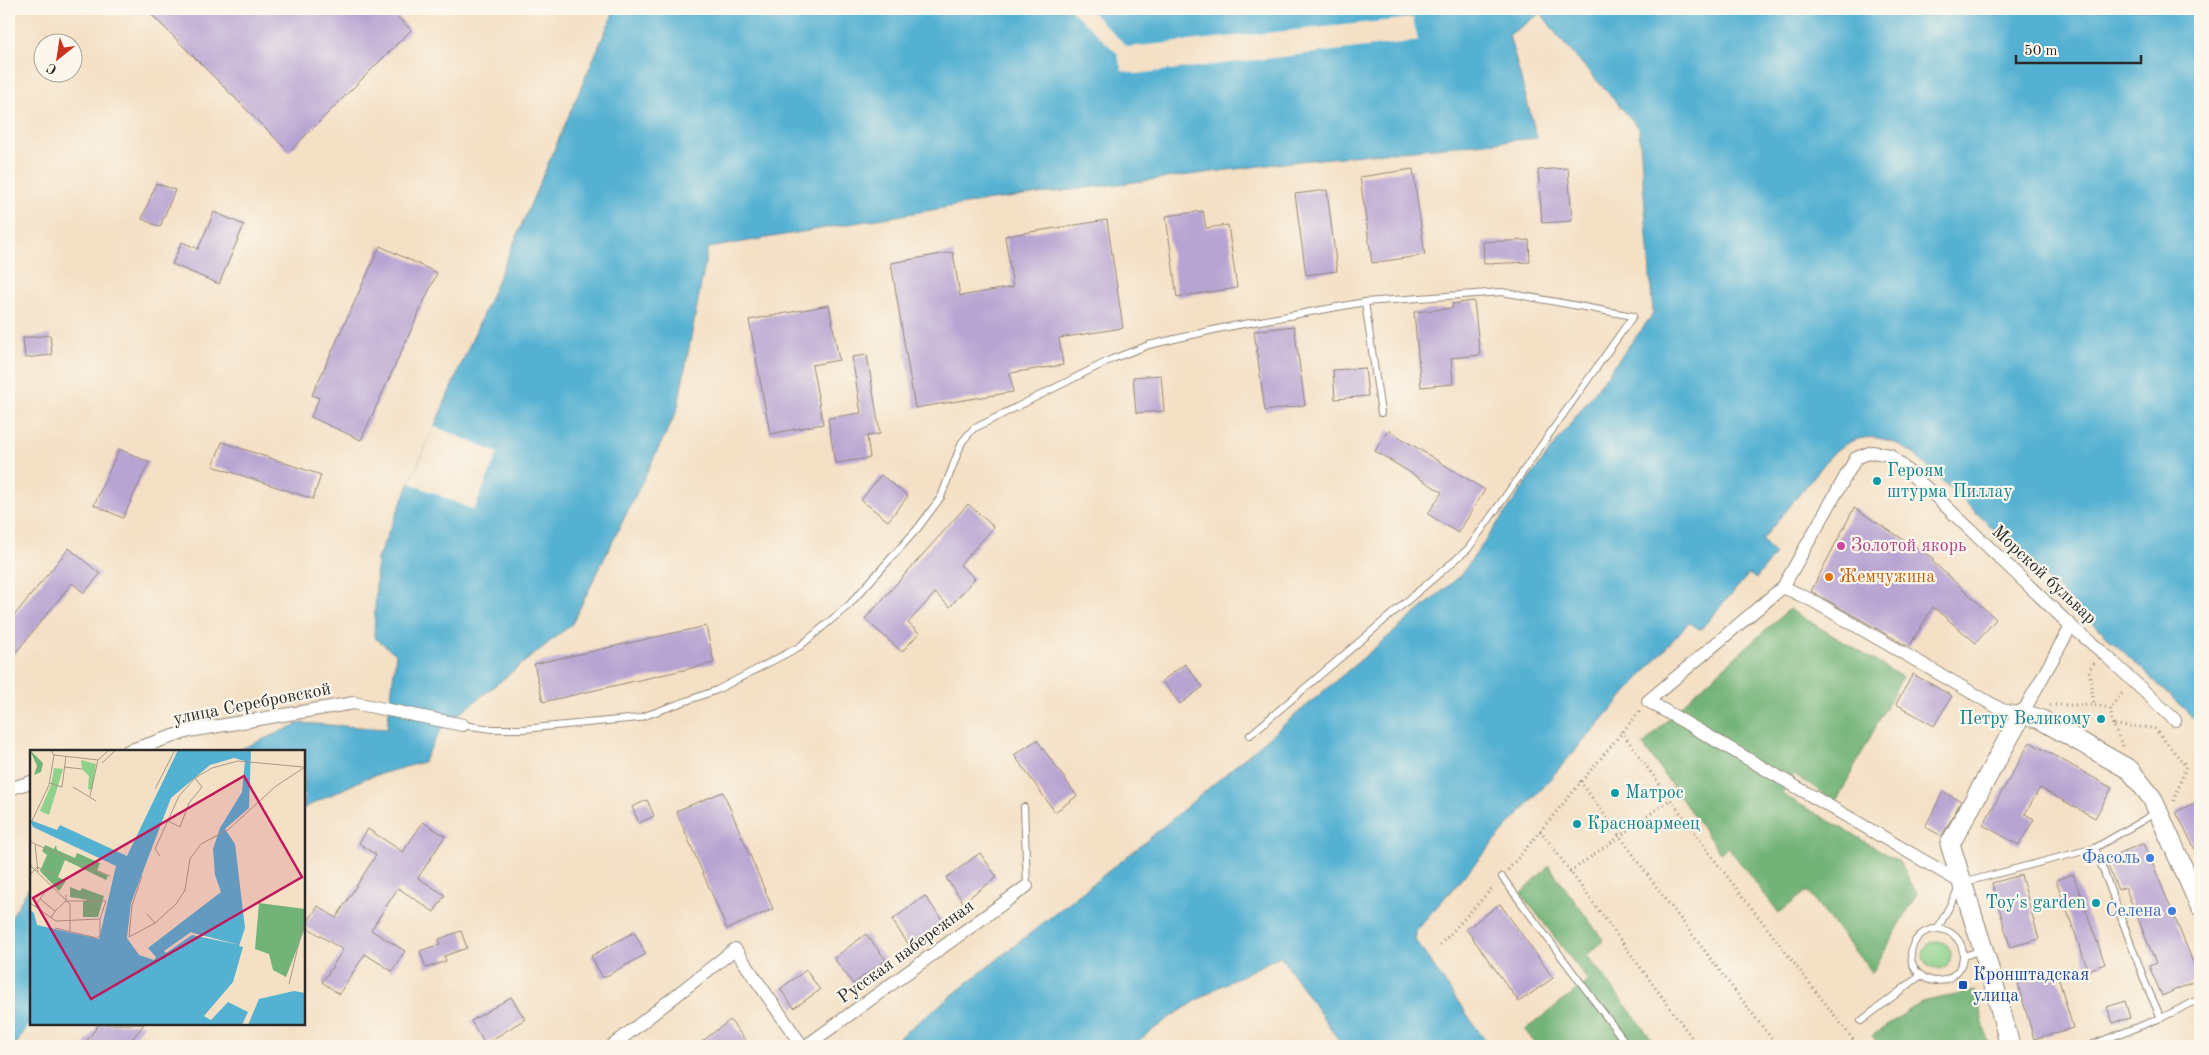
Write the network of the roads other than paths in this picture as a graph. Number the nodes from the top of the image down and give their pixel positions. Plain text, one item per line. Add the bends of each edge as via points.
1 (1365, 302) junction
2 (1381, 413) dead end
3 (1783, 587) junction
4 (2071, 626) junction
5 (2022, 714) junction
6 (2175, 720) dead end
7 (464, 725) joint
8 (1250, 734) dead end
9 (131, 750) edge
10 (30, 782) edge
11 (9, 789) edge
12 (1024, 807) dead end
13 (2164, 812) junction
14 (2094, 848) junction
15 (1502, 877) road end
16 (1962, 883) junction
17 (1027, 886) joint
18 (2200, 906) edge
19 (1938, 928) junction
20 (1904, 941) dead end
21 (1912, 946) junction
22 (1983, 950) junction
23 (1964, 956) junction
24 (1920, 976) junction
25 (2200, 999) edge
26 (2161, 1018) junction
27 (1861, 1022) dead end
28 (2091, 1045) dead end
29 (612, 1046) edge
30 (802, 1046) edge
31 (806, 1046) edge
32 (1628, 1046) edge
33 (2010, 1046) edge

1 - 2 lane
1 - 7 lane via 1222,328 1149,346 1112,359 973,429 962,442 941,497 918,528 849,605 799,647 717,690 639,718 523,729 492,730
1 - 8 lane via 1502,292 1633,316 1468,549
3 - 4 street, Морской бульвар via 1856,458 1872,452 1890,455
3 - 5 street via 2002,710
3 - 16 street via 1648,701
4 - 5 street
4 - 6 street, Морской бульвар
5 - 13 street via 2040,719 2130,770
5 - 16 street via 1950,844
7 - 9 street, улица Серебровской via 354,703 188,731
10 - 11 street
12 - 17 lane
13 - 14 lane
13 - 18 street
14 - 16 lane
14 - 26 lane
15 - 32 lane
16 - 19 lane
16 - 22 street
17 - 31 street, Русская набережная
19 - 21 lane via 1922,932
19 - 23 lane via 1953,934 1963,947
20 - 21 lane
21 - 24 lane via 1911,962
22 - 23 lane
22 - 33 street
23 - 24 lane via 1952,977 1936,981
24 - 27 lane
25 - 26 lane
26 - 28 lane
29 - 30 street via 735,949

